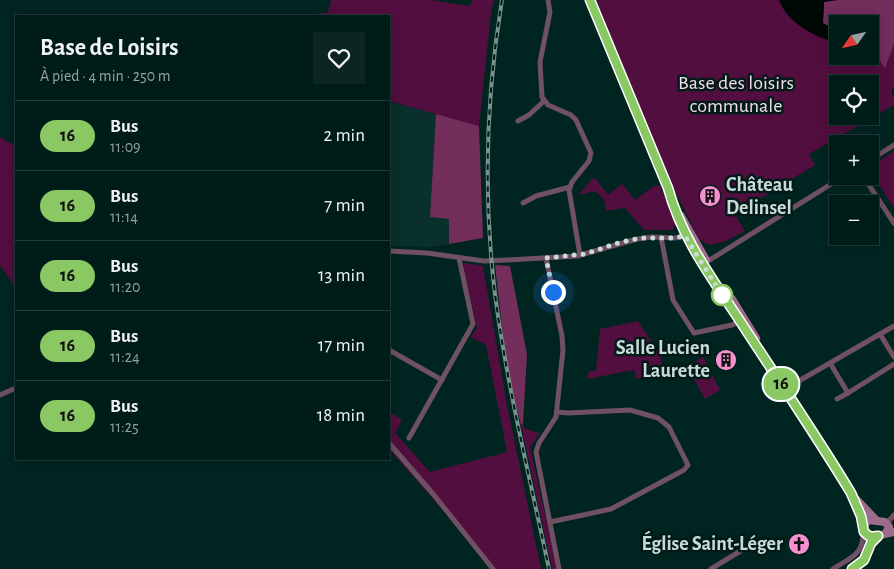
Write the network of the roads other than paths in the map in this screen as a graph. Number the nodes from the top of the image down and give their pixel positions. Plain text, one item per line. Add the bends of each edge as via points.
1 (548, 0) edge
2 (590, 0) edge
3 (544, 101) junction
4 (518, 121) dead end
5 (894, 146) edge
6 (879, 155) edge
7 (830, 185) edge
8 (869, 185) edge
9 (570, 187) junction
10 (523, 203) dead end
11 (894, 223) edge
12 (688, 234) junction
13 (661, 237) junction
14 (390, 251) edge
15 (580, 255) junction
16 (459, 258) junction
17 (546, 258) junction
18 (704, 263) junction
19 (742, 319) junction
20 (894, 326) edge
21 (880, 334) junction
22 (390, 351) edge
23 (894, 357) edge
24 (830, 363) junction
25 (894, 364) edge
26 (442, 380) junction
27 (15, 388) edge
28 (785, 389) junction
29 (848, 393) junction
30 (0, 396) edge
31 (837, 399) dead end
32 (557, 412) junction
33 (409, 438) dead end
34 (390, 444) edge
35 (851, 493) junction
36 (894, 516) edge
37 (877, 521) junction
38 (550, 522) junction
39 (863, 529) junction
40 (888, 530) edge
41 (757, 544) dead end
42 (493, 569) edge
43 (560, 569) edge
44 (711, 569) edge
45 (833, 569) edge
46 (852, 569) edge

1 - 3 street via 550,12 540,62 540,89
2 - 12 main road
3 - 4 street
3 - 9 street via 576,120 591,150 591,159
5 - 6 street
7 - 18 street
8 - 11 street
9 - 10 street
9 - 15 street
12 - 13 street via 675,238
12 - 18 main road
13 - 15 street via 631,240
13 - 19 street via 673,300 693,331 697,333 732,325
14 - 16 street
15 - 17 street
16 - 17 street via 484,261
16 - 26 street via 473,324
17 - 32 street via 564,346
18 - 19 main road
19 - 28 main road via 758,340 767,362
20 - 21 street
21 - 23 street
21 - 24 street
22 - 26 street
24 - 28 street
24 - 29 street
25 - 29 street
26 - 33 street
27 - 30 street
28 - 35 main road
29 - 31 street
32 - 38 street via 536,452
32 - 38 street via 630,410 658,418 669,427 688,465 611,509
34 - 42 street
35 - 37 main road
35 - 39 main road
36 - 40 street
37 - 39 main road via 870,520
37 - 40 main road
38 - 43 street
39 - 40 main road via 870,537
39 - 45 street via 859,551
40 - 46 street via 871,543 864,560
41 - 44 street via 746,547

